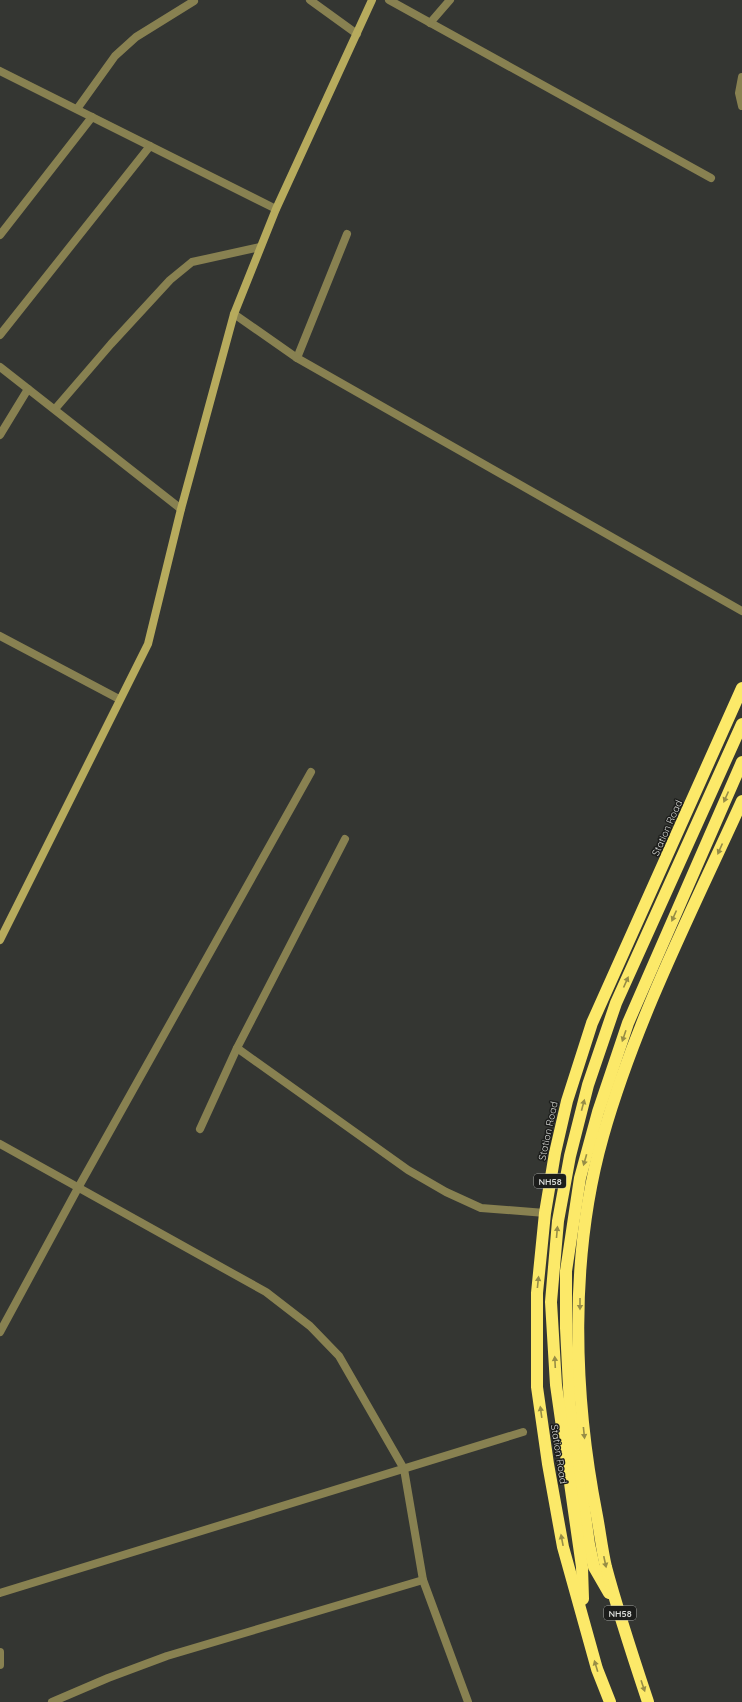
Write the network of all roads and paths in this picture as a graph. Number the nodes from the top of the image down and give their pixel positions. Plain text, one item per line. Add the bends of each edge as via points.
1 (310, 0) edge
2 (372, 0) edge
3 (389, 0) edge
4 (450, 0) edge
5 (194, 2) dead end
6 (430, 23) junction
7 (357, 34) junction
8 (0, 71) edge
9 (742, 77) edge
10 (742, 106) edge
11 (77, 110) junction
12 (92, 117) junction
13 (150, 146) junction
14 (711, 178) dead end
15 (276, 209) junction
16 (347, 234) dead end
17 (0, 235) edge
18 (260, 247) junction
19 (234, 314) junction
20 (0, 335) edge
21 (297, 358) junction
22 (0, 367) edge
23 (28, 389) junction
24 (55, 409) junction
25 (0, 435) edge
26 (181, 509) junction
27 (742, 612) edge
28 (0, 636) edge
29 (742, 688) edge
30 (119, 699) junction
31 (742, 724) edge
32 (742, 762) edge
33 (311, 772) dead end
34 (742, 801) edge
35 (345, 839) dead end
36 (0, 940) edge
37 (237, 1048) junction
38 (200, 1129) dead end
39 (0, 1144) edge
40 (78, 1188) junction
41 (545, 1213) junction
42 (0, 1332) edge
43 (522, 1432) dead end
44 (404, 1469) junction
45 (423, 1580) junction
46 (0, 1593) edge
47 (620, 1612) junction
48 (584, 1620) junction
49 (0, 1652) edge
50 (0, 1665) edge
51 (52, 1702) edge
52 (468, 1702) edge
53 (610, 1702) edge
54 (648, 1702) edge

1 - 7 street
2 - 7 street
3 - 6 street
4 - 6 street
5 - 11 street via 136,37 115,56
6 - 14 street
7 - 15 street
8 - 11 street
9 - 10 street via 739,93
11 - 12 street
12 - 13 street
12 - 17 street
13 - 15 street
13 - 20 street
15 - 18 street
16 - 21 street
18 - 19 street
18 - 24 street via 192,262 170,280
19 - 21 street
19 - 26 street
21 - 27 street
22 - 23 street
23 - 24 street
23 - 25 street
24 - 26 street
26 - 30 street via 148,644
28 - 30 street
29 - 41 highway, Station Road / NH58 via 592,1022 555,1153
30 - 36 street
48 -> 31 highway via 582,1567 556,1385 551,1302 558,1221 570,1156 588,1085 616,1003
32 -> 47 highway via 628,1023 598,1112 580,1178 566,1271 570,1407 589,1544 594,1567
33 - 40 street
34 -> 47 highway, NH58 via 656,991 621,1079 602,1139 586,1213 580,1276 579,1385 588,1472 606,1565
35 - 37 street
37 - 38 street
37 - 41 street via 408,1170 446,1192 481,1208
39 - 40 street
40 - 42 street
40 - 44 street via 266,1292 310,1326 339,1356
48 -> 41 highway, Station Road / NH58 via 563,1547 537,1387 537,1293
43 - 44 street
44 - 45 street
44 - 46 street
45 - 51 street via 167,1656
45 - 52 street
47 -> 54 highway, NH58
53 -> 48 highway, Station Road / NH58 via 597,1669
49 - 50 street

